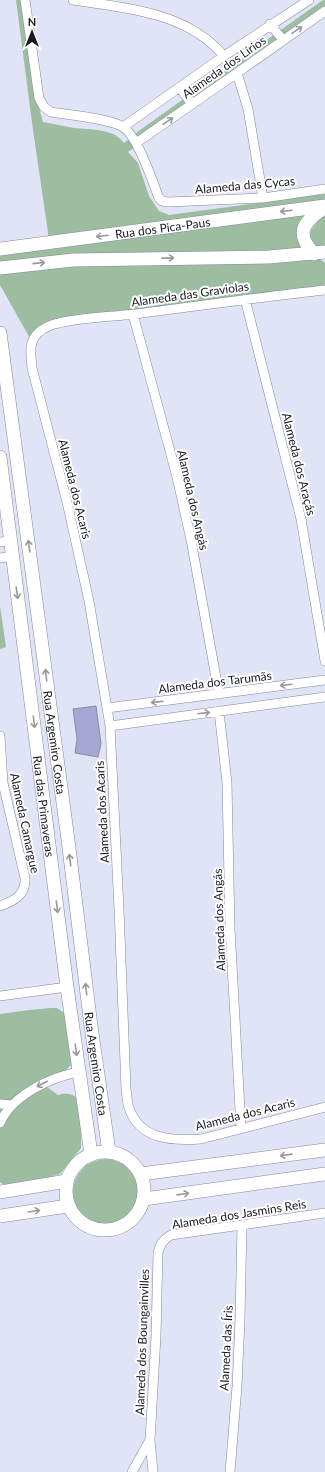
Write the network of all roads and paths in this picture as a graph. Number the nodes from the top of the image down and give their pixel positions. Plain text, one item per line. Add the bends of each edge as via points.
1 (25, 0) edge
2 (73, 0) edge
3 (309, 0) edge
4 (325, 11) edge
5 (270, 24) junction
6 (283, 40) junction
7 (224, 56) junction
8 (237, 73) junction
9 (180, 88) junction
10 (192, 104) junction
11 (123, 127) junction
12 (136, 143) junction
13 (325, 189) edge
14 (262, 198) junction
15 (325, 207) edge
16 (0, 249) edge
17 (321, 254) edge
18 (0, 268) edge
19 (325, 290) edge
20 (245, 299) junction
21 (134, 314) junction
22 (58, 323) joint
23 (0, 332) edge
24 (0, 457) edge
25 (5, 542) edge
26 (6, 557) edge
27 (325, 661) edge
28 (325, 680) edge
29 (271, 687) junction
30 (219, 694) junction
31 (325, 697) edge
32 (273, 704) junction
33 (108, 708) junction
34 (219, 711) junction
35 (110, 726) junction
36 (0, 736) edge
37 (1, 783) edge
38 (68, 840) junction
39 (49, 842) junction
40 (0, 906) edge
41 (67, 987) junction
42 (0, 996) edge
43 (73, 1024) junction
44 (90, 1026) junction
45 (79, 1072) junction
46 (0, 1104) edge
47 (12, 1105) junction
48 (325, 1107) edge
49 (0, 1122) edge
50 (241, 1128) junction
51 (325, 1150) edge
52 (109, 1152) junction
53 (91, 1154) junction
54 (141, 1174) junction
55 (325, 1174) edge
56 (67, 1181) junction
57 (0, 1192) edge
58 (144, 1199) junction
59 (68, 1206) junction
60 (325, 1213) edge
61 (0, 1216) edge
62 (242, 1225) junction
63 (160, 1244) joint
64 (150, 1440) junction
65 (132, 1472) edge
66 (153, 1472) edge
67 (230, 1472) edge

1 - 11 street via 39,98 44,107 51,112 104,120
2 - 7 street via 149,13 184,24 216,47
3 - 5 street, Alameda dos Lírios
6 -> 4 street, Alameda dos Lírios
5 - 6 street
5 - 7 street, Alameda dos Lírios
6 - 8 street, Alameda dos Lírios
7 - 9 street, Alameda dos Lírios
8 - 10 street, Alameda dos Lírios
8 - 14 street via 248,109
9 - 10 street
9 - 11 street, Alameda dos Lírios
12 -> 10 street, Alameda dos Lírios
11 - 12 street
12 - 14 street, Alameda das Cycas via 162,201
13 - 14 street, Alameda das Cycas
15 -> 16 street, Rua dos Pica-Paus
15 - 17 street via 310,217 303,232 304,241
18 -> 17 street via 73,260
19 - 20 street, Alameda das Graviolas
20 - 21 street, Alameda das Graviolas
20 - 27 street, Alameda dos Araçás via 301,519
21 - 22 street, Alameda das Graviolas
21 - 30 street, Alameda dos Angás via 179,484
22 - 33 street, Alameda dos Acaris via 37,333 30,353 89,601
38 -> 23 street, Rua Argemiro Costa
24 - 25 street, Rua das Primaveras
25 - 26 street, Rua das Primaveras
26 -> 39 street, Rua das Primaveras
28 -> 29 street, Alameda dos Tarumãs
29 - 30 street, Alameda dos Tarumãs
29 - 32 street
30 -> 33 street, Alameda dos Tarumãs
31 - 32 street
32 - 34 street
33 - 35 street, Alameda dos Acaris
35 -> 34 street
34 - 50 street, Alameda dos Angás via 227,783 230,928
35 - 50 street, Alameda dos Acaris via 126,1089 129,1108 135,1121 147,1132 163,1139 201,1139
36 - 37 street, Alameda Camargue
37 - 40 street, Alameda Camargue via 25,884 24,890 15,899
38 - 39 street
44 -> 38 street, Rua Argemiro Costa
39 -> 41 street, Rua das Primaveras
41 - 42 street
41 - 43 street, Rua das Primaveras
43 - 44 street via 84,1023
43 -> 45 street, Rua das Primaveras
44 - 52 street, Rua Argemiro Costa
45 -> 47 street via 41,1084
45 - 53 street, Rua das Primaveras
46 - 47 street
47 - 49 street
48 - 50 street, Alameda dos Acaris
51 -> 54 street
52 - 53 street
52 - 54 street via 128,1160
53 - 56 street via 80,1161
54 - 58 street via 144,1182
58 -> 55 street
56 - 57 street
56 - 59 street
58 - 59 street via 136,1217 119,1228 110,1230 88,1226 76,1218
61 -> 59 street
60 - 62 street, Alameda dos Jasmins Reis
62 - 63 street, Alameda dos Jasmins Reis via 171,1235
62 - 67 street, Alameda das Íris via 240,1327
63 - 64 street, Alameda dos Boungainvilles
64 - 65 street, Alameda dos Boungainvilles
64 - 66 street, Alameda dos Boungainvilles

